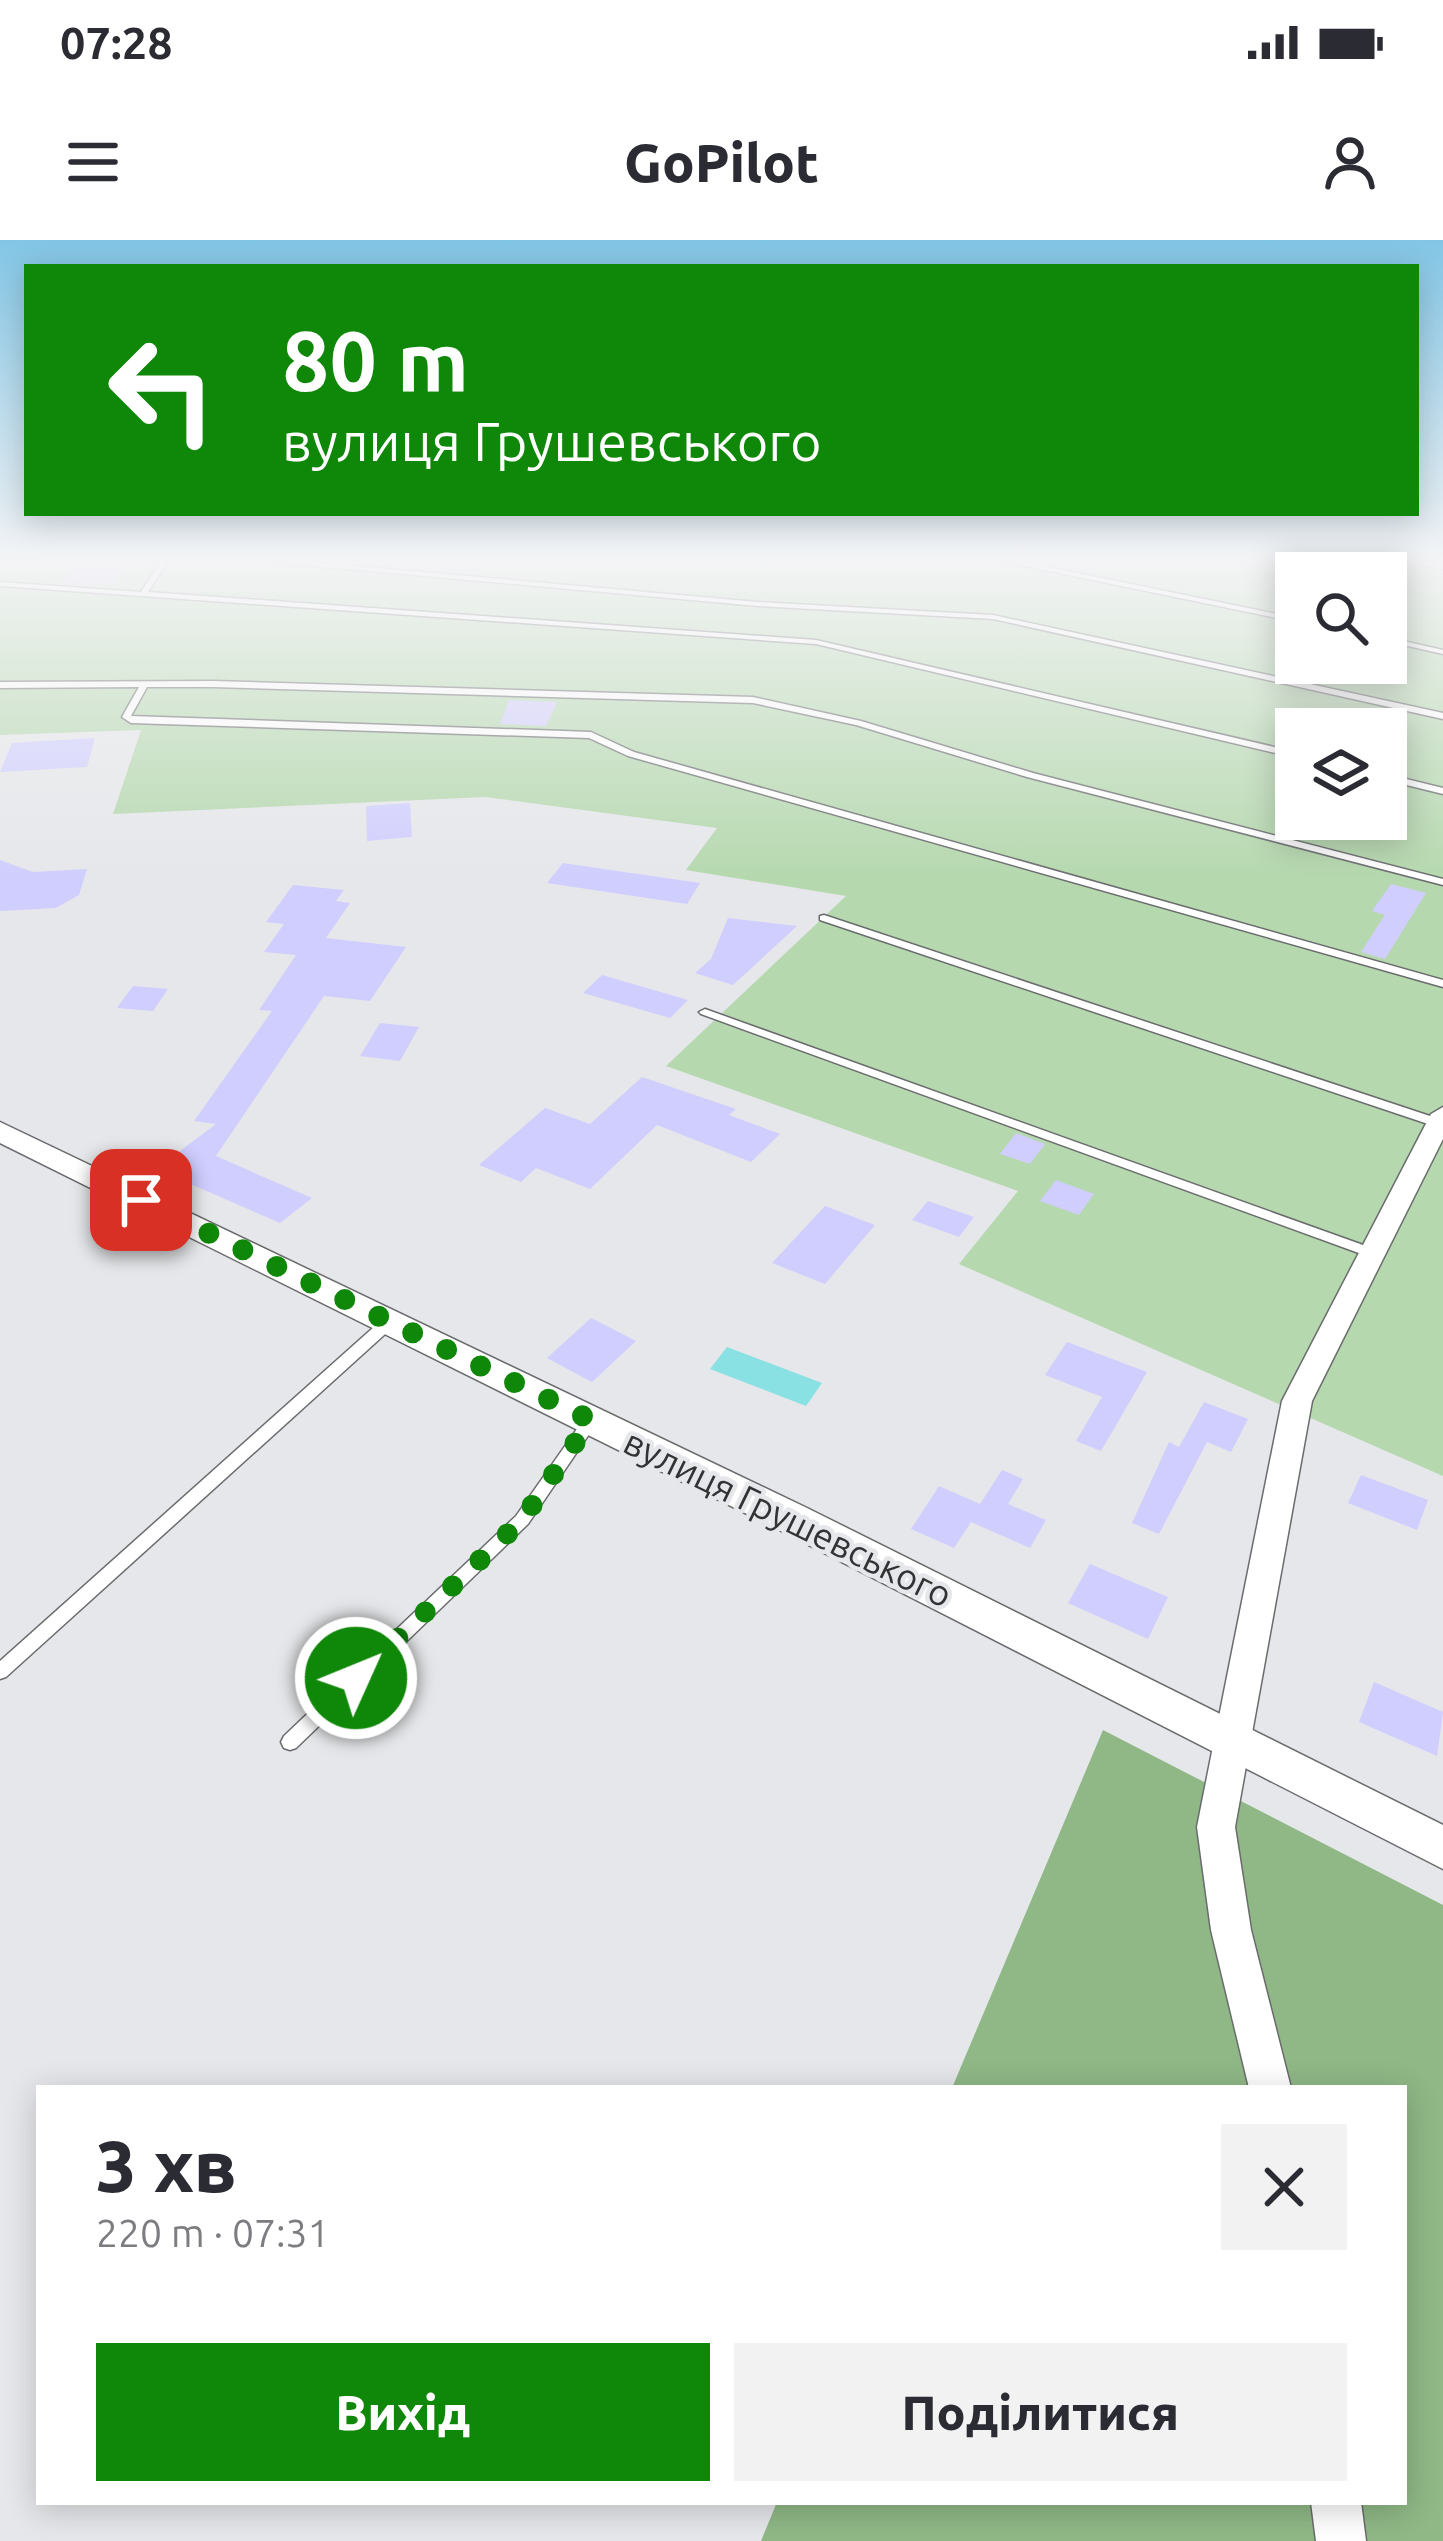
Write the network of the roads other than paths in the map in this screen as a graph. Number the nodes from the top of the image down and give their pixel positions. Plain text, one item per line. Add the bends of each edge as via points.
1 (919, 665) edge
2 (1213, 665) edge
3 (0, 685) edge
4 (143, 688) dead end
5 (1443, 716) edge
6 (1275, 750) edge
7 (1407, 782) edge
8 (1443, 791) edge
9 (1443, 882) edge
10 (824, 918) dead end
11 (1443, 984) edge
12 (705, 1012) dead end
13 (1441, 1119) edge
14 (0, 1132) edge
15 (1372, 1253) junction
16 (389, 1322) junction
17 (591, 1420) junction
18 (0, 1672) edge
19 (1232, 1741) junction
20 (290, 1742) dead end
21 (1443, 1848) edge
22 (1269, 2085) edge
23 (1336, 2505) edge
24 (1341, 2541) edge

1 - 6 lane
2 - 5 lane
3 - 9 lane via 753,700
4 - 11 lane via 131,720 591,735 632,754
7 - 8 lane
10 - 13 lane
12 - 15 lane
13 - 15 street
14 - 16 street, вулиця Грушевського
15 - 19 street via 1298,1401
16 - 17 street, вулиця Грушевського
16 - 18 lane
17 - 19 street, вулиця Грушевського
17 - 20 lane via 522,1520
19 - 21 street, вулиця Грушевського
19 - 22 street via 1216,1827 1231,1930
23 - 24 street

